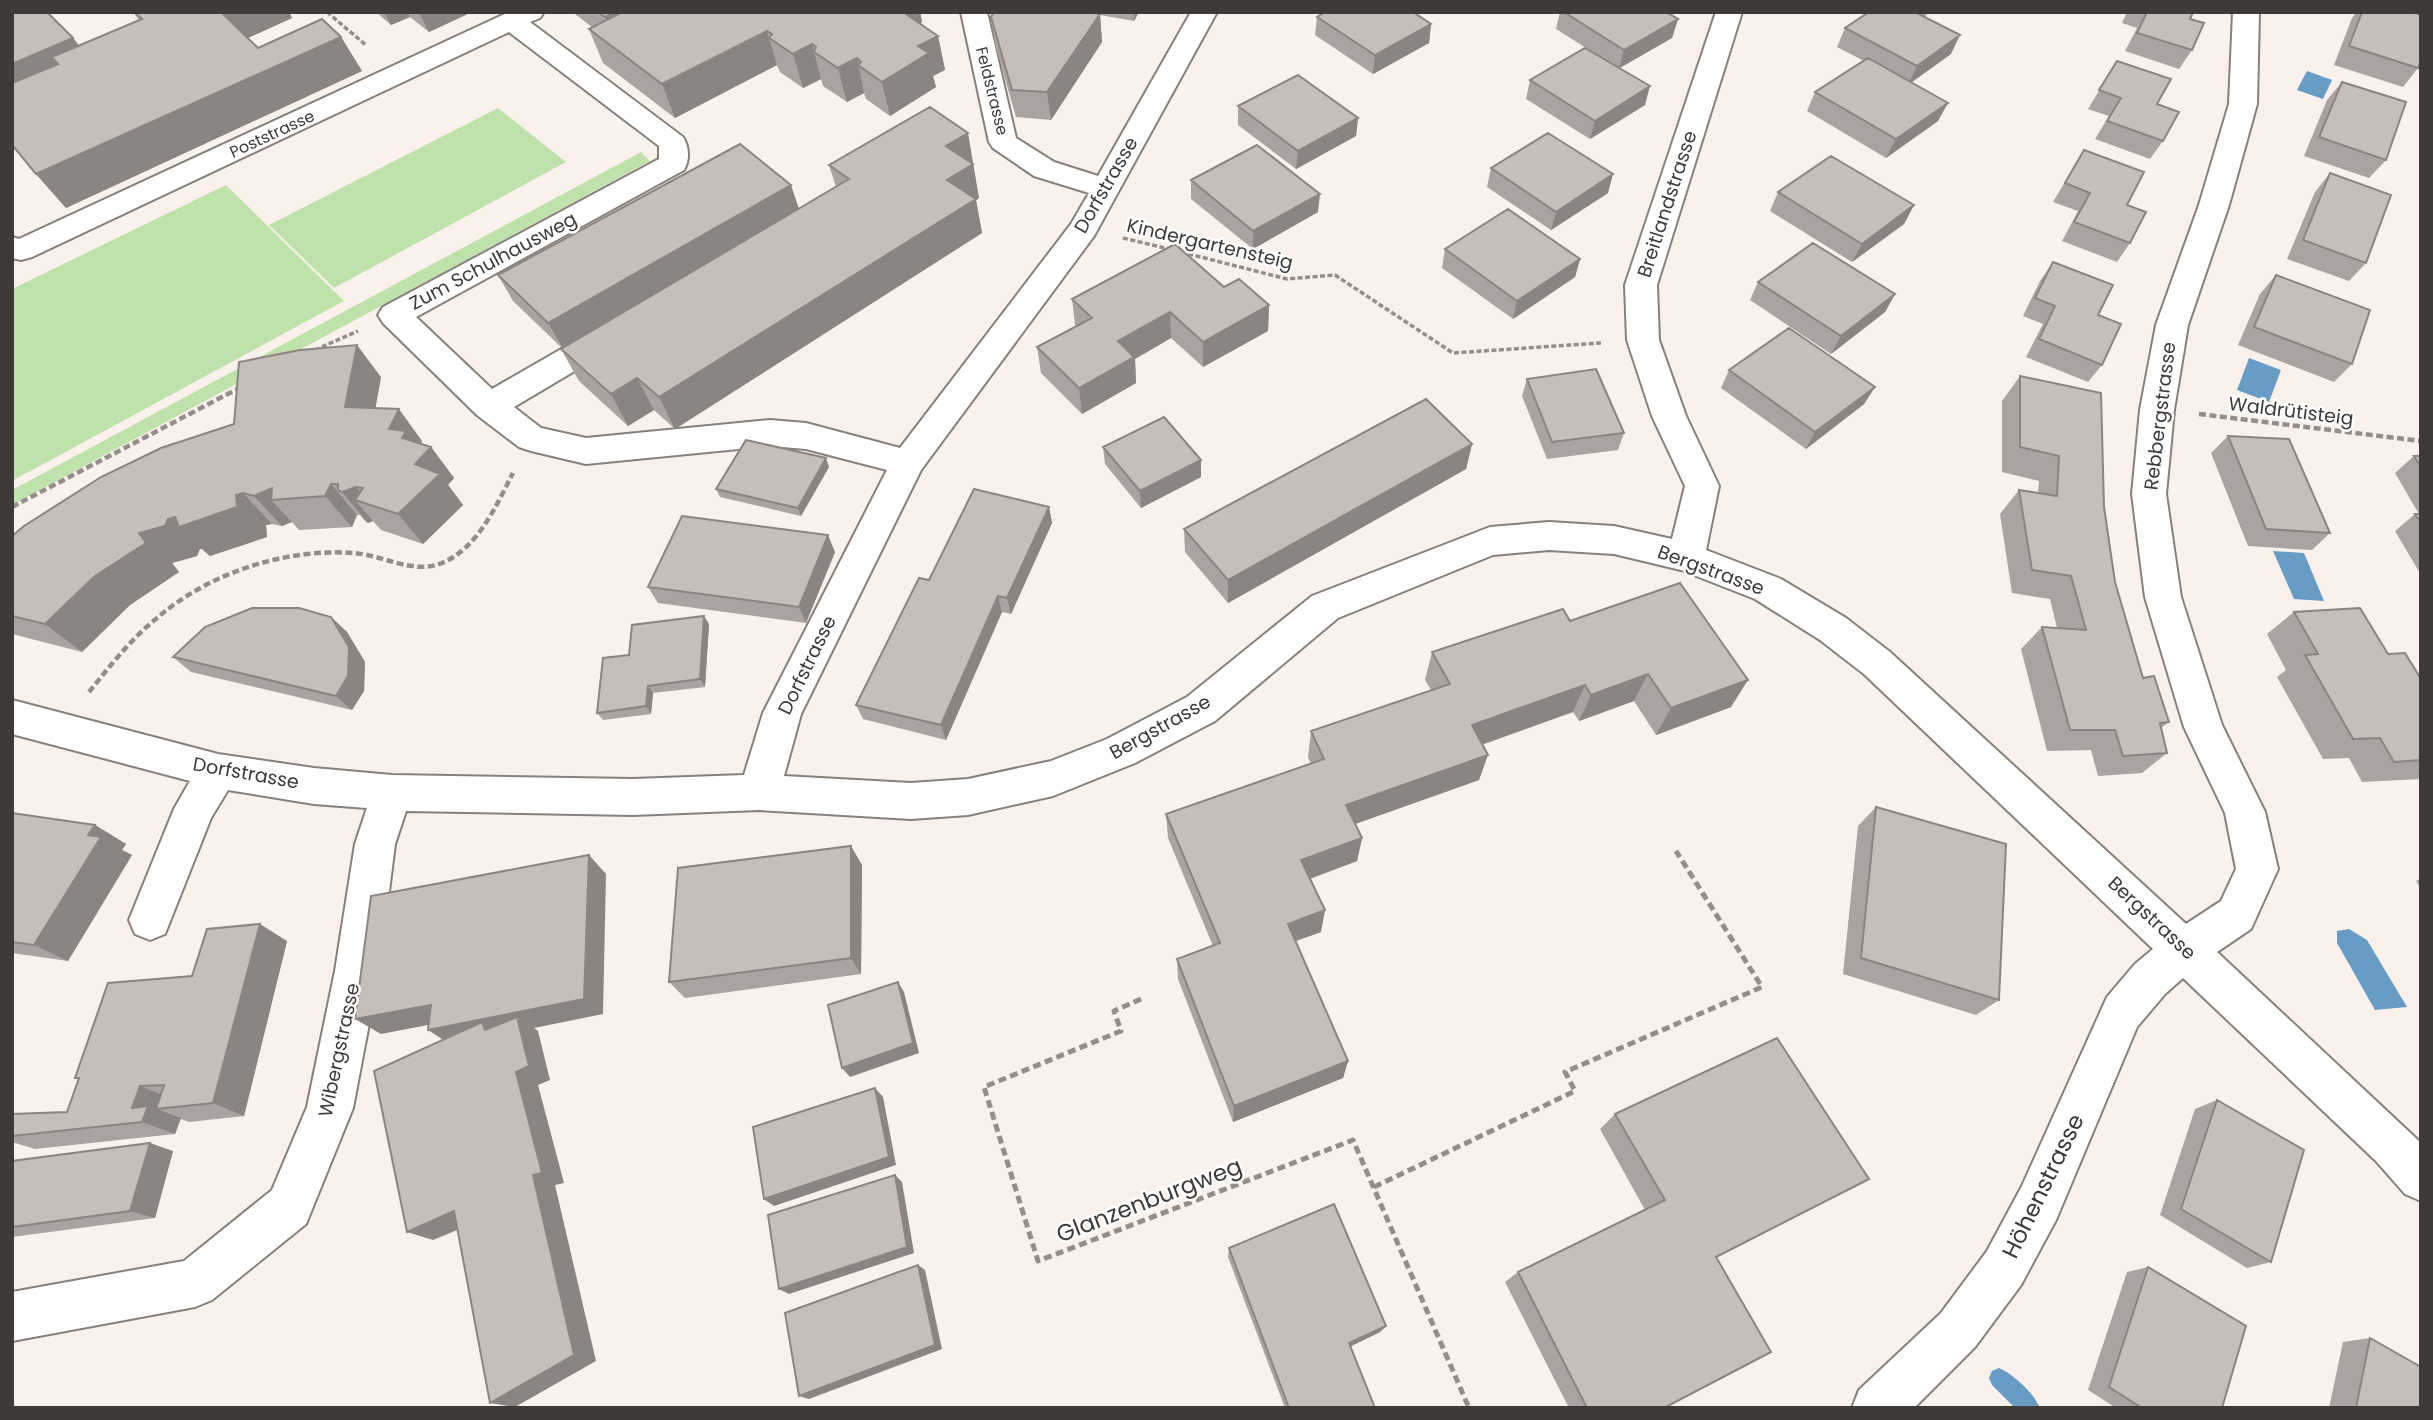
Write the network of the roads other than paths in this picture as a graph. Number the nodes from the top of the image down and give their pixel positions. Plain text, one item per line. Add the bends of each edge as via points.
1 (974, 12) edge
2 (1204, 12) edge
3 (1729, 12) edge
4 (2246, 12) edge
5 (521, 17) edge
6 (1106, 188) junction
7 (12, 247) edge
8 (644, 315) edge
9 (489, 406) junction
10 (908, 463) junction
11 (1686, 557) junction
12 (12, 717) edge
13 (218, 771) junction
14 (759, 792) junction
15 (392, 793) junction
16 (150, 920) dead end
17 (2185, 949) junction
18 (2421, 1178) edge
19 (12, 1317) edge
20 (1877, 1408) edge

1 - 6 street, Feldstrasse via 1003,142 1044,169
2 - 6 street, Dorfstrasse
3 - 11 street, Breitlandstrasse via 1641,285 1643,340 1669,416 1702,486
4 - 17 street, Rebbergstrasse via 2243,104 2172,325 2149,494 2163,597 2203,727 2245,812 2257,869 2236,915
5 - 7 street, Poststrasse via 21,250
5 - 9 street, Zum Schulhausweg via 673,143 674,163 394,315
6 - 10 street, Dorfstrasse via 1083,229
8 - 9 street
9 - 10 street, Zum Schulhausweg via 531,438 586,451 770,433 806,436
10 - 14 street, Dorfstrasse via 782,713
11 - 14 street, Bergstrasse via 1614,540 1549,536 1490,541 1325,607 1201,709 1121,751 1053,778 968,797 911,801
11 - 17 street, Bergstrasse via 1768,589 1877,663
12 - 13 street, Dorfstrasse
13 - 15 street, Dorfstrasse
13 - 16 street via 194,809
14 - 15 street, Dorfstrasse via 633,797
15 - 19 street, Wibergstrasse via 375,844 357,971 330,1108 289,1207 195,1283
17 - 18 street, Bergstrasse
17 - 20 street, Höhenstrasse via 2150,979 2122,1012 2039,1203 2004,1268 1958,1330

